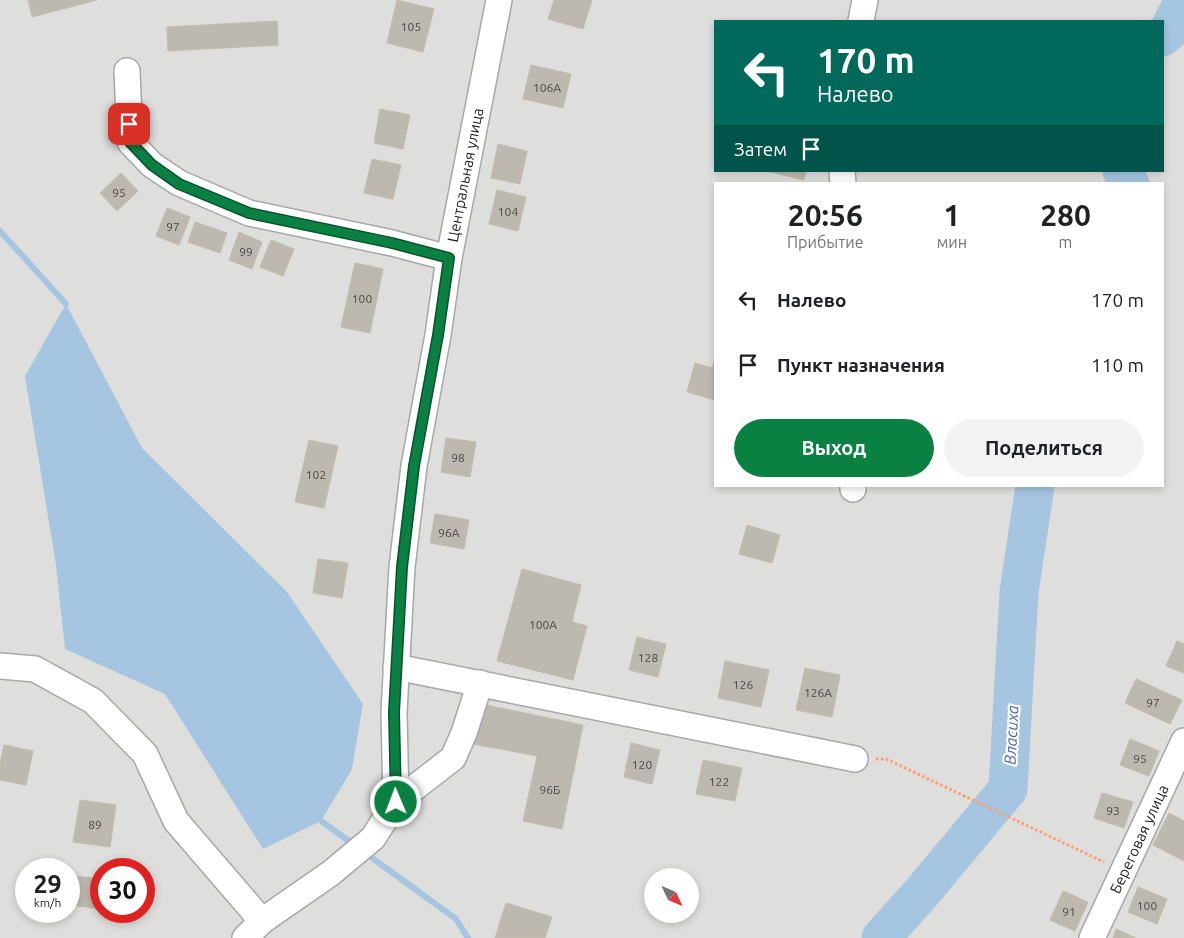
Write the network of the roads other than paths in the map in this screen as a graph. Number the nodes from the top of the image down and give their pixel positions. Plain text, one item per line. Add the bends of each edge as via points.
1 (499, 0) edge
2 (865, 0) edge
3 (861, 20) edge
4 (127, 71) dead end
5 (449, 258) junction
6 (0, 666) edge
7 (396, 667) junction
8 (480, 683) junction
9 (1184, 740) edge
10 (855, 760) dead end
11 (396, 802) junction
12 (254, 930) edge
13 (1092, 938) edge

1 - 5 street, Центральная улица
2 - 3 street
4 - 5 street via 130,142 152,165 179,184 249,213
5 - 7 street, Центральная улица via 413,476 402,567
6 - 12 street via 35,669 93,701 145,754 176,821
7 - 8 street
7 - 11 street, Центральная улица
8 - 10 street
8 - 11 street via 453,758
9 - 13 street, Береговая улица
11 - 12 street via 373,838

